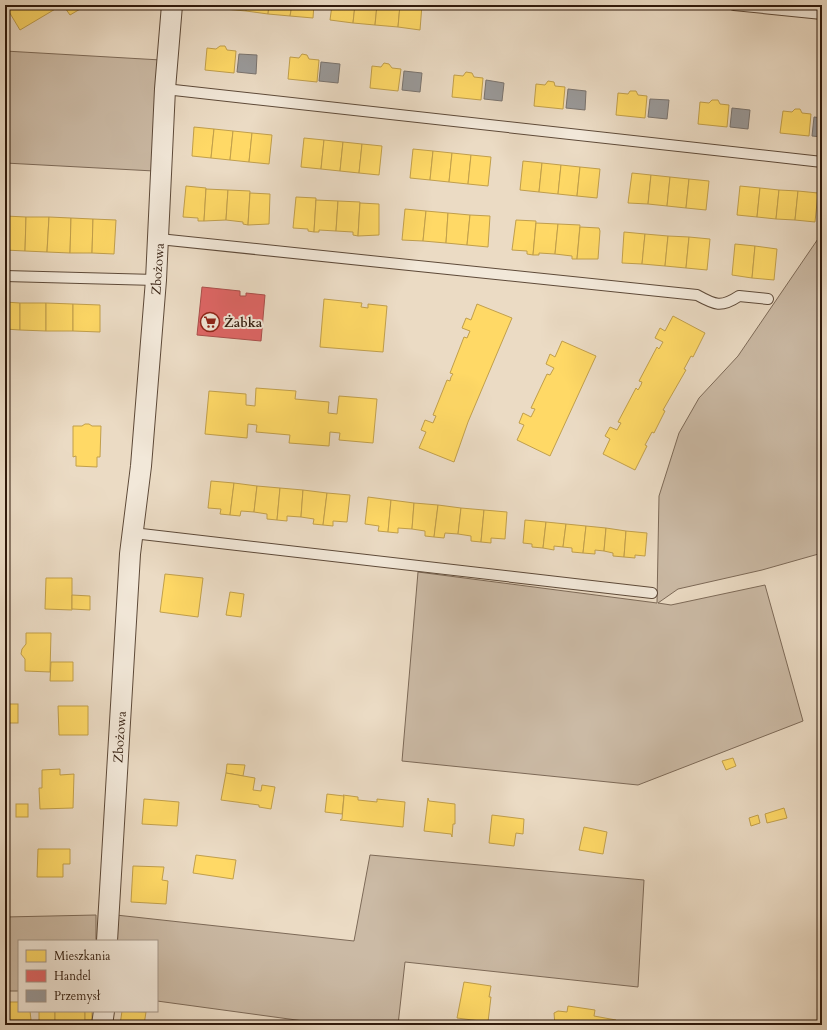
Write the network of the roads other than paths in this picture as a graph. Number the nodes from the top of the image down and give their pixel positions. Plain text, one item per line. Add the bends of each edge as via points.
1 (172, 5) edge
2 (734, 5) edge
3 (822, 14) edge
4 (165, 90) junction
5 (822, 162) edge
6 (159, 239) junction
7 (5, 276) edge
8 (156, 280) junction
9 (768, 299) dead end
10 (141, 534) junction
11 (652, 593) dead end
12 (107, 940) edge
13 (104, 1012) edge
14 (102, 1025) edge

1 - 4 street, Zbożowa
2 - 3 lane
4 - 5 lane
4 - 6 street, Zbożowa
6 - 8 street, Zbożowa
6 - 9 lane via 697,295 712,303 727,304 739,296
7 - 8 lane
8 - 10 street, Zbożowa via 141,466
10 - 11 lane
10 - 12 street, Zbożowa
13 - 14 street

